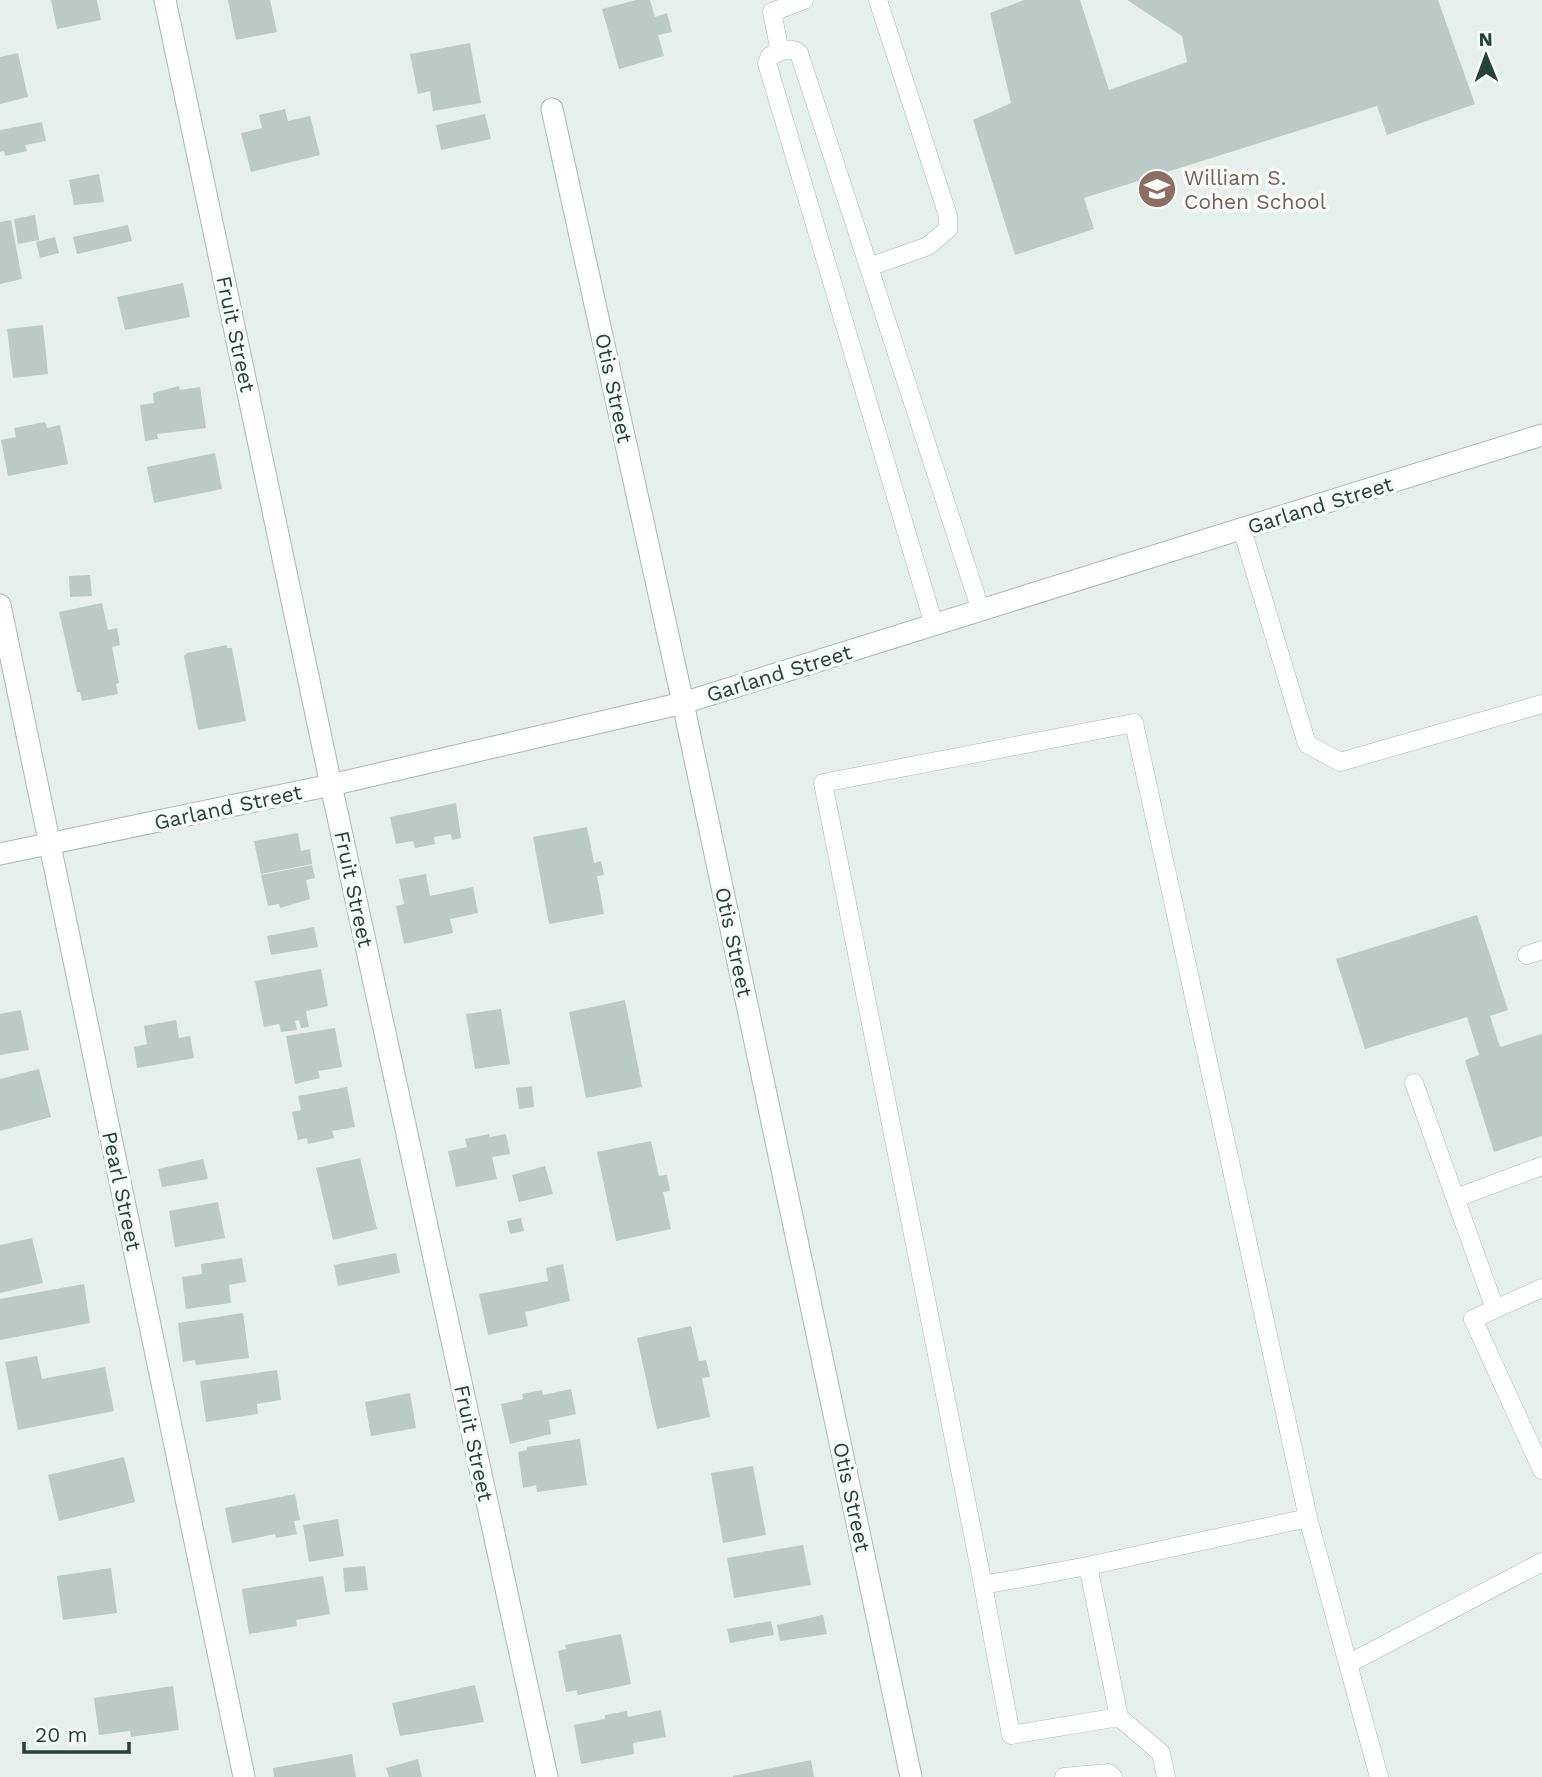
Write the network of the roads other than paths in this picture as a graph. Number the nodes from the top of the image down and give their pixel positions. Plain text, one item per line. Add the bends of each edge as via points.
1 (165, 0) edge
2 (804, 0) edge
3 (878, 0) edge
4 (780, 52) junction
5 (552, 108) dead end
6 (869, 267) junction
7 (1542, 435) edge
8 (1242, 529) junction
9 (0, 604) edge
10 (981, 611) junction
11 (934, 625) junction
12 (683, 703) junction
13 (1542, 704) edge
14 (331, 785) junction
15 (50, 844) junction
16 (0, 854) edge
17 (1413, 1083) dead end
18 (1542, 1166) edge
19 (1456, 1198) junction
20 (1542, 1288) edge
21 (1494, 1310) junction
22 (1542, 1470) edge
23 (1308, 1518) junction
24 (1542, 1562) edge
25 (1088, 1566) junction
26 (983, 1585) junction
27 (1348, 1664) junction
28 (1119, 1717) junction
29 (244, 1777) edge
30 (547, 1777) edge
31 (911, 1777) edge
32 (1064, 1777) edge
33 (1113, 1777) edge
34 (1166, 1777) edge
35 (1379, 1777) edge

1 - 14 street, Fruit Street
2 - 4 lane via 772,12
3 - 6 lane via 948,216 948,229 928,246
4 - 6 lane via 790,49 799,53
4 - 11 lane via 767,63
5 - 12 street, Otis Street
6 - 10 lane
7 - 8 street, Garland Street
8 - 10 street, Garland Street
8 - 13 lane via 1307,744 1340,762
9 - 15 street, Pearl Street
10 - 11 street, Garland Street
11 - 12 street, Garland Street
12 - 14 street, Garland Street
12 - 31 street, Otis Street
14 - 15 street, Garland Street
14 - 30 street, Fruit Street
15 - 16 street, Garland Street
15 - 29 street, Pearl Street
17 - 19 lane
18 - 19 lane
19 - 21 lane
20 - 21 lane
21 - 22 lane via 1473,1319
23 - 25 lane
23 - 26 lane via 1134,723 823,783
23 - 27 lane
24 - 27 lane
25 - 26 lane
25 - 28 lane
26 - 28 lane via 1011,1735
27 - 35 lane
28 - 34 lane via 1161,1753
32 - 33 lane via 1094,1772

